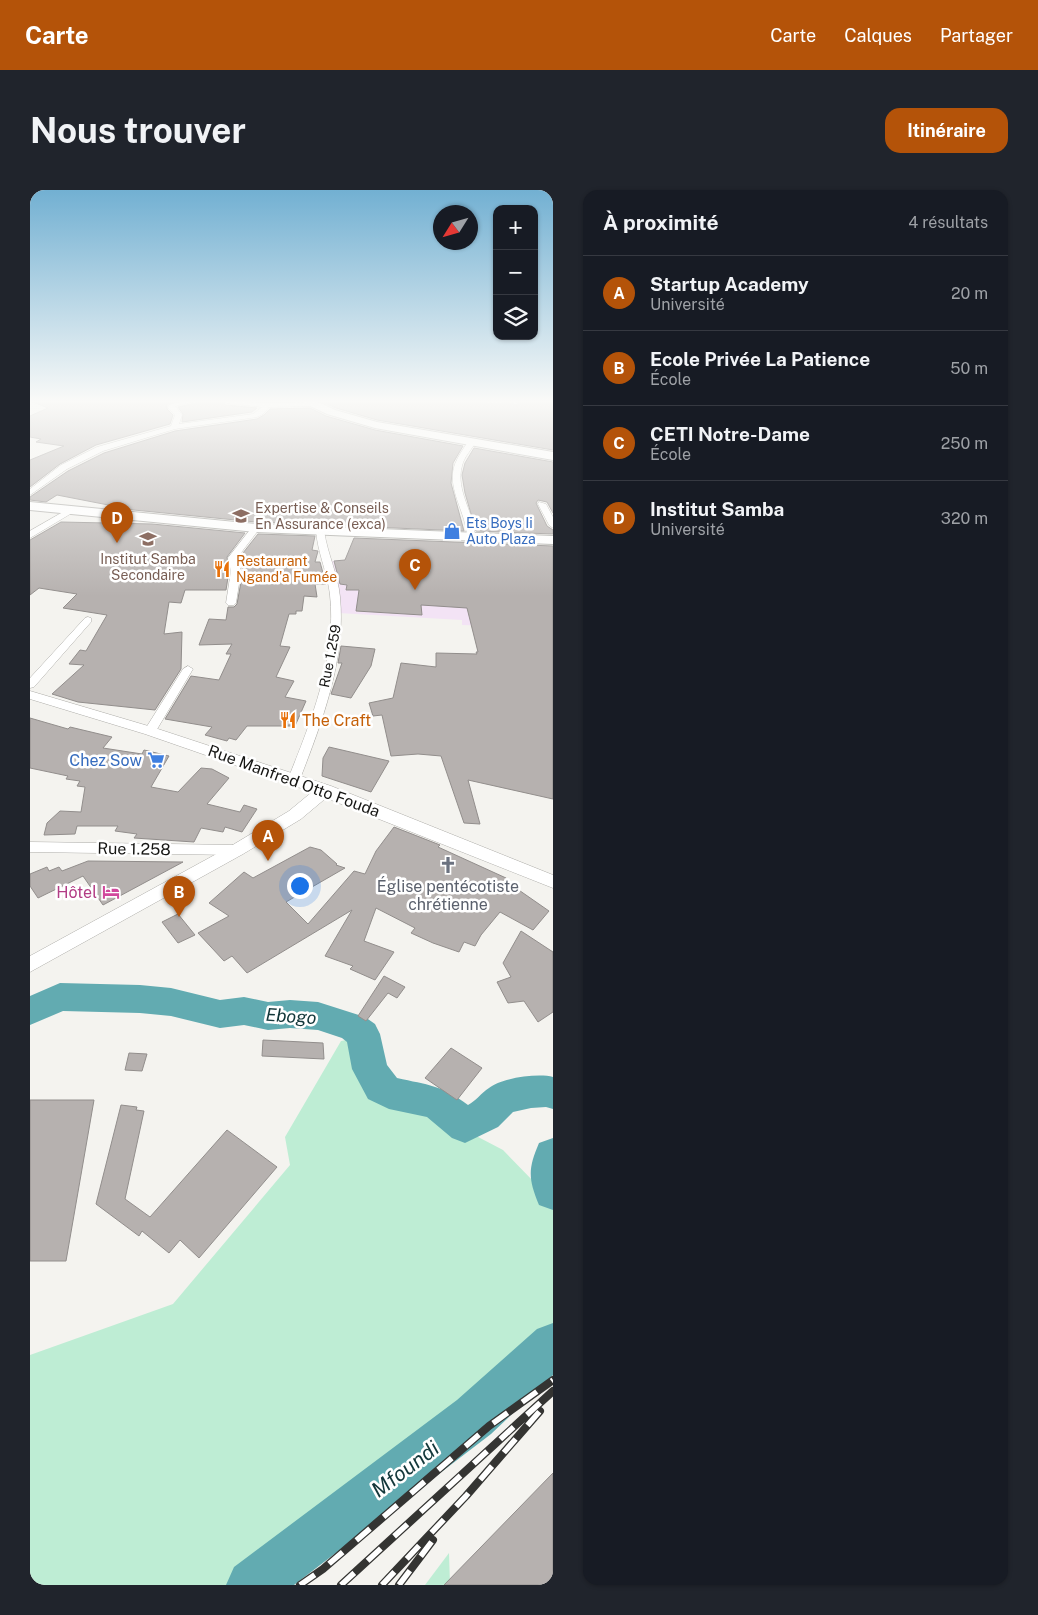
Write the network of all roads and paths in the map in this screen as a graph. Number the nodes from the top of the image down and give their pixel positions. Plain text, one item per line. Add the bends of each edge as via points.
1 (66, 466) edge
2 (458, 466) edge
3 (30, 493) edge
4 (542, 504) dead end
5 (30, 506) edge
6 (72, 510) junction
7 (553, 525) edge
8 (256, 528) junction
9 (320, 530) junction
10 (30, 535) edge
11 (471, 538) junction
12 (553, 540) edge
13 (231, 603) dead end
14 (88, 620) dead end
15 (188, 668) dead end
16 (30, 685) edge
17 (30, 695) edge
18 (150, 731) junction
19 (294, 778) junction
20 (325, 790) junction
21 (30, 847) edge
22 (237, 850) junction
23 (553, 882) edge
24 (30, 965) edge

1 - 3 street
2 - 11 street via 456,486 472,528
4 - 7 street
5 - 6 main road
6 - 8 main road
6 - 10 street
8 - 9 main road
8 - 13 street via 232,558 236,572
9 - 11 main road
9 - 19 street, Rue 1.259 via 320,547 335,594 337,620 323,690
11 - 12 main road
14 - 16 street
15 - 18 street
17 - 18 street, Rue Manfred Otto Fouda
18 - 19 street, Rue Manfred Otto Fouda
19 - 20 street, Rue Manfred Otto Fouda
20 - 22 street via 294,815
20 - 23 street, Rue Manfred Otto Fouda
21 - 22 street, Rue 1.258
22 - 24 street

